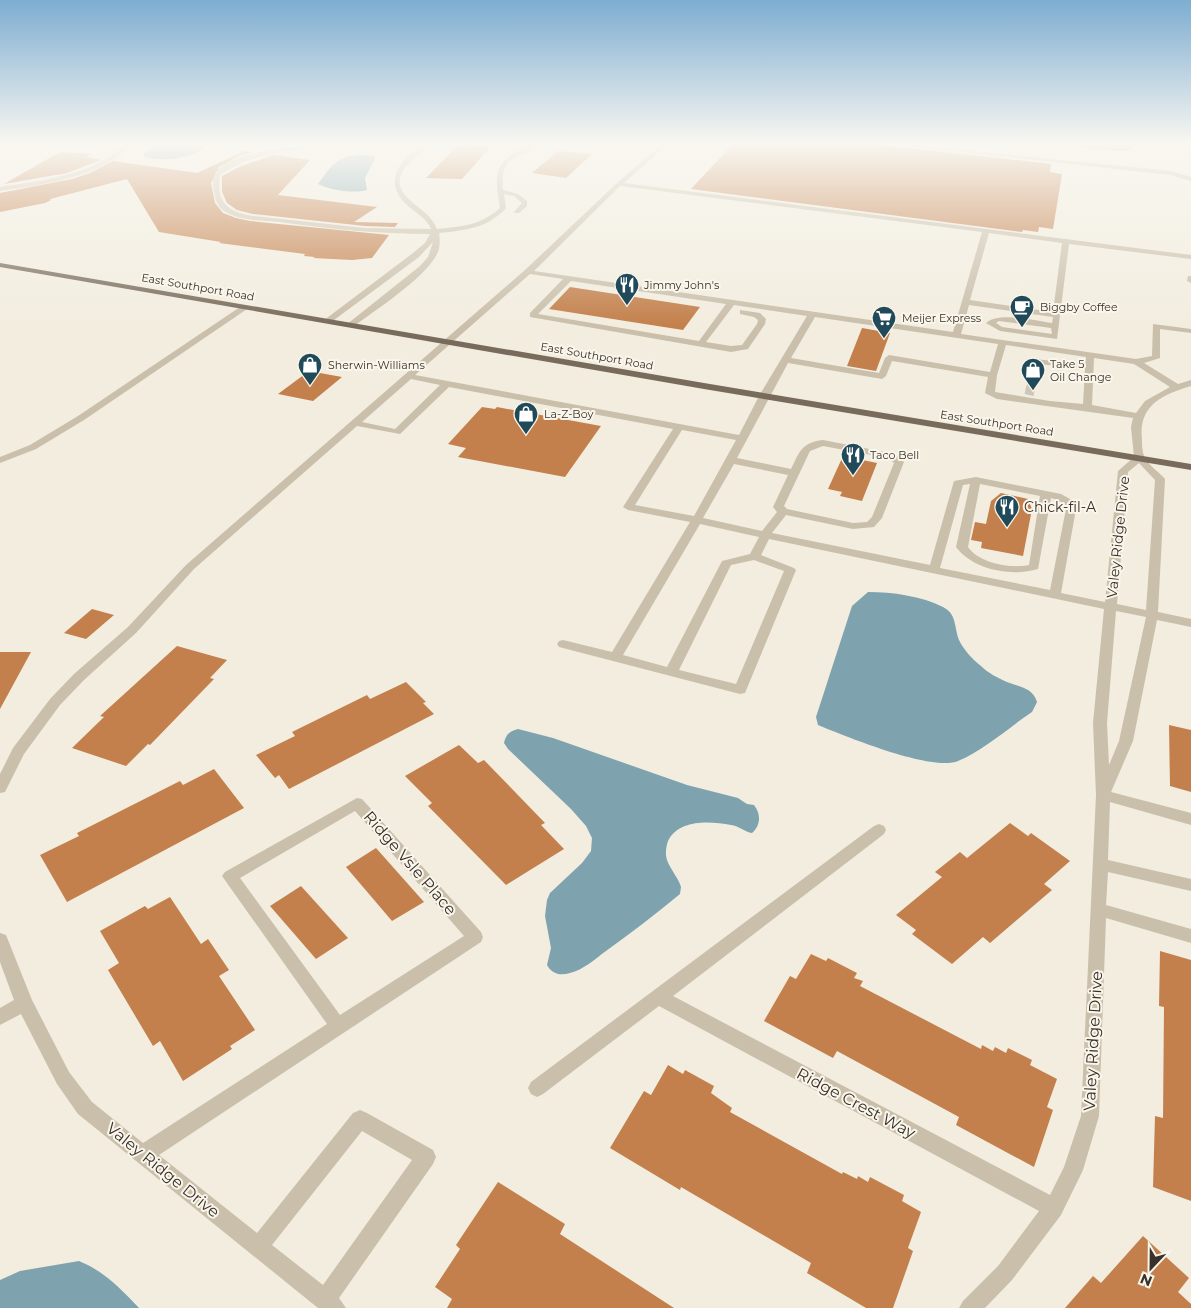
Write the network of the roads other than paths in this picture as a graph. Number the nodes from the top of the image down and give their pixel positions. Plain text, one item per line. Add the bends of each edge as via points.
1 (221, 204) edge
2 (410, 204) edge
3 (503, 204) edge
4 (524, 204) edge
5 (598, 204) edge
6 (775, 204) edge
7 (517, 212) dead end
8 (986, 231) junction
9 (434, 232) junction
10 (1066, 241) junction
11 (1191, 257) edge
12 (0, 264) edge
13 (528, 272) junction
14 (569, 278) junction
15 (966, 302) junction
16 (729, 306) junction
17 (246, 307) junction
18 (812, 315) junction
19 (1057, 315) junction
20 (327, 321) junction
21 (350, 325) junction
22 (1056, 326) junction
23 (1191, 331) edge
24 (956, 336) junction
25 (1054, 337) junction
26 (448, 342) junction
27 (1003, 343) junction
28 (701, 344) junction
29 (1052, 351) junction
30 (1090, 356) junction
31 (785, 360) junction
32 (1136, 362) junction
33 (1090, 367) junction
34 (993, 375) junction
35 (408, 376) junction
36 (1191, 383) edge
37 (447, 384) junction
38 (1031, 385) tunnel mouth
39 (1176, 387) junction
40 (764, 396) junction
41 (1086, 407) junction
42 (1140, 416) junction
43 (354, 423) junction
44 (679, 427) junction
45 (742, 438) junction
46 (1140, 458) junction
47 (0, 460) edge
48 (731, 460) junction
49 (1191, 467) edge
50 (794, 473) junction
51 (976, 480) junction
52 (1046, 494) junction
53 (783, 511) junction
54 (697, 520) junction
55 (765, 535) junction
56 (755, 556) junction
57 (934, 570) junction
58 (1055, 596) junction
59 (1111, 607) junction
60 (1152, 616) junction
61 (1191, 623) edge
62 (563, 644) dead end
63 (615, 657) junction
64 (671, 672) junction
65 (0, 788) edge
66 (1103, 795) junction
67 (1191, 819) edge
68 (879, 830) dead end
69 (1100, 864) junction
70 (1191, 885) edge
71 (1099, 909) junction
72 (1191, 936) edge
73 (0, 940) edge
74 (658, 997) junction
75 (24, 1003) junction
76 (0, 1017) edge
77 (338, 1026) junction
78 (537, 1088) dead end
79 (143, 1154) junction
80 (1054, 1208) junction
81 (258, 1247) junction
82 (330, 1304) edge
83 (970, 1308) edge

1 - 9 street via 243,215 347,230
2 - 9 street via 430,221
3 - 9 street via 496,216 455,230
4 - 7 street
5 - 13 street
6 - 8 street
8 - 10 street
8 - 15 street
9 - 20 street via 416,255
9 - 21 street via 435,251 426,265
10 - 11 street
10 - 19 street
12 - 17 main road, East Southport Road
13 - 14 street
13 - 26 street
14 - 16 street
14 - 28 street via 533,315
15 - 19 street
15 - 24 street
16 - 18 street
16 - 28 street
16 - 28 street via 762,318 748,345 736,349
17 - 20 main road, East Southport Road
17 - 47 street via 81,418 33,447
18 - 24 street
18 - 31 street
19 - 22 street
20 - 21 main road, East Southport Road
21 - 26 main road, East Southport Road
22 - 25 street
22 - 25 street via 1003,319 990,323 1000,329
23 - 32 street via 1156,326 1156,358
24 - 27 street
25 - 29 street
26 - 35 street
26 - 40 main road, East Southport Road
27 - 29 street
27 - 34 street
29 - 30 street
30 - 32 street
30 - 33 street
31 - 34 street via 882,376 889,358
31 - 40 street
32 - 39 street
33 - 38 street via 1042,360 1034,363
33 - 41 street
34 - 41 street via 990,393
35 - 37 street
35 - 43 street
36 - 39 street
37 - 43 street via 398,432
37 - 44 street
39 - 42 street via 1152,400
40 - 45 street
40 - 46 main road, East Southport Road
41 - 42 street
42 - 46 street via 1136,428
43 - 65 street via 190,567 132,630 79,677 55,702 18,752
44 - 45 street
44 - 54 street via 628,506
45 - 48 street
46 - 49 main road, East Southport Road
46 - 59 street, Valey Ridge Drive via 1123,471
46 - 60 street, Valey Ridge Drive via 1160,479
48 - 50 street
48 - 54 street
50 - 53 street via 778,507
50 - 53 street via 806,449 822,443 891,456 899,462 877,518 870,524 853,526
51 - 52 street
51 - 52 street via 962,547 978,561 1013,569 1034,567
51 - 57 street via 958,483
52 - 58 street via 1061,497 1071,510
53 - 55 street
54 - 55 street
54 - 63 street
55 - 56 street
55 - 57 street
56 - 64 street via 726,563
56 - 64 street via 790,570 740,690
57 - 58 street
58 - 59 street
59 - 60 street
59 - 66 street, Valey Ridge Drive via 1100,723
60 - 61 street
60 - 66 street, Valey Ridge Drive via 1126,741
62 - 63 street
63 - 64 street
66 - 67 street
66 - 69 street, Valey Ridge Drive
68 - 74 street
69 - 70 street
69 - 71 street, Valey Ridge Drive
71 - 72 street
71 - 80 street, Valey Ridge Drive via 1090,1116 1073,1170
73 - 75 street, Valey Ridge Drive
74 - 78 street
74 - 80 street, Ridge Crest Way
75 - 76 street
75 - 79 street, Valey Ridge Drive via 62,1078 86,1108
77 - 77 street, Ridge Vsle Place via 475,937 357,803 230,876
77 - 79 street, Ridge Vsle Place
79 - 81 street, Valey Ridge Drive
80 - 83 street, Valey Ridge Drive via 1005,1273
81 - 82 street, Valey Ridge Drive
81 - 82 street via 360,1119 426,1157

